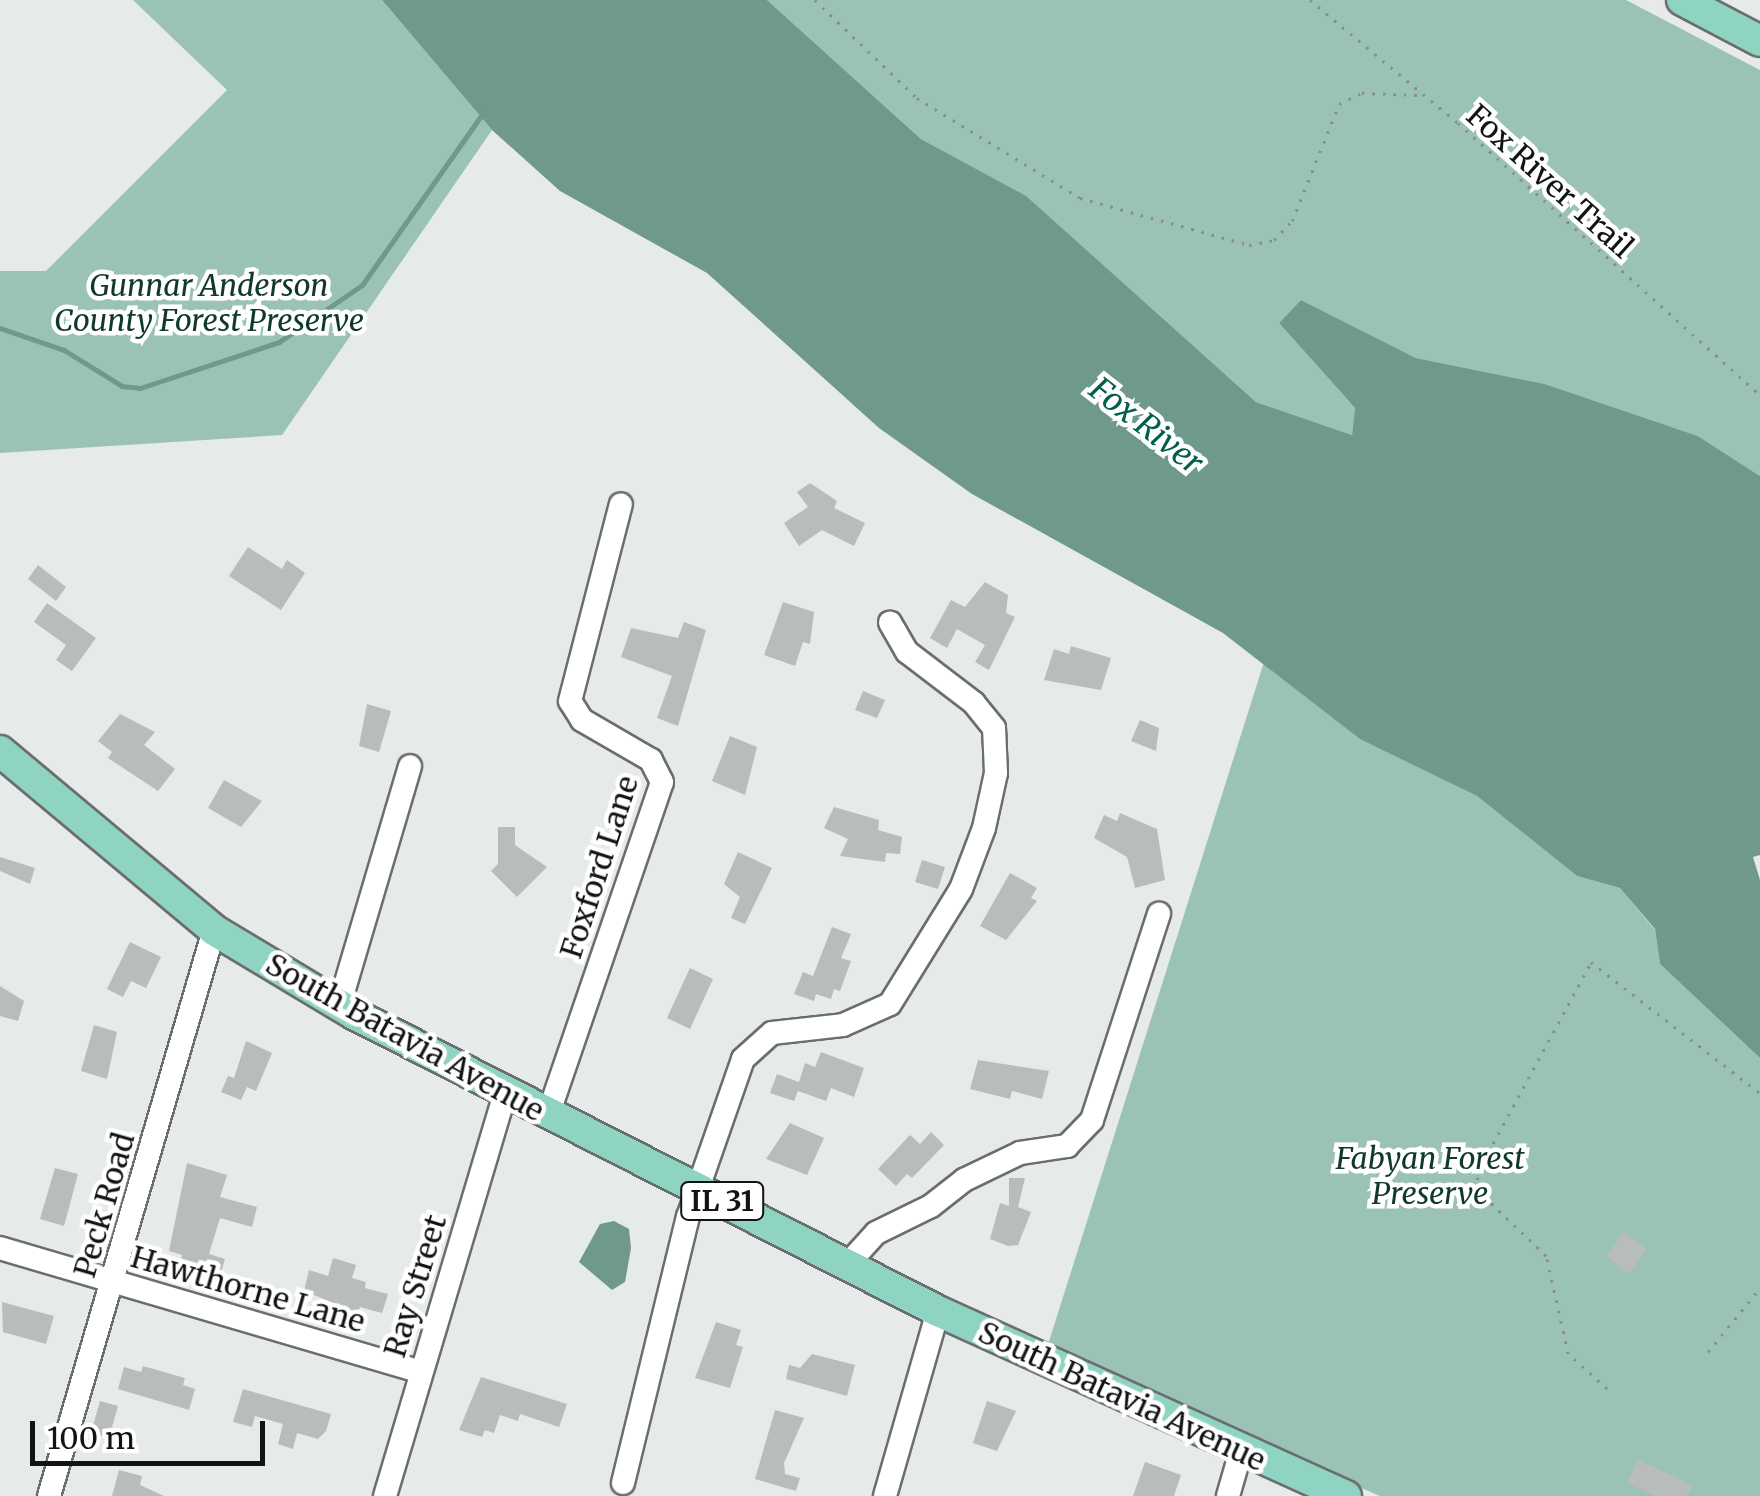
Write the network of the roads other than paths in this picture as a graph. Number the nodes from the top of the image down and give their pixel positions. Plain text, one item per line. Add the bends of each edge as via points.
1 (1682, 0) edge
2 (1760, 41) edge
3 (621, 504) dead end
4 (890, 623) dead end
5 (0, 751) edge
6 (410, 766) dead end
7 (1159, 914) dead end
8 (214, 930) junction
9 (339, 1006) junction
10 (505, 1093) junction
11 (548, 1115) junction
12 (700, 1190) junction
13 (0, 1248) edge
14 (847, 1265) junction
15 (114, 1280) junction
16 (938, 1311) junction
17 (421, 1372) junction
18 (1242, 1451) junction
19 (623, 1483) dead end
20 (49, 1496) edge
21 (385, 1496) edge
22 (884, 1496) edge
23 (1228, 1496) edge
24 (1346, 1496) edge

1 - 2 main road
3 - 11 street, Foxford Lane via 570,700 582,720 651,760 662,782
4 - 12 street via 908,652 974,703 994,728 996,773 984,828 961,890 890,1004 843,1025 772,1033 743,1059
5 - 8 main road, South Batavia Avenue / IL 31
6 - 9 street
7 - 14 street via 1092,1120 1067,1146 1020,1153 964,1180 876,1233
8 - 9 main road, South Batavia Avenue / IL 31
8 - 15 street, Peck Road
9 - 10 main road, South Batavia Avenue / IL 31
10 - 11 main road, South Batavia Avenue / IL 31
10 - 17 street, Ray Street
11 - 12 main road, South Batavia Avenue / IL 31
12 - 14 main road, South Batavia Avenue / IL 31
12 - 19 street
13 - 15 street, Hawthorne Lane
14 - 16 main road, South Batavia Avenue / IL 31
15 - 17 street, Hawthorne Lane
15 - 20 street, Peck Road
16 - 18 main road, South Batavia Avenue / IL 31
16 - 22 street
17 - 21 street, Ray Street
18 - 23 street
18 - 24 main road, South Batavia Avenue / IL 31

